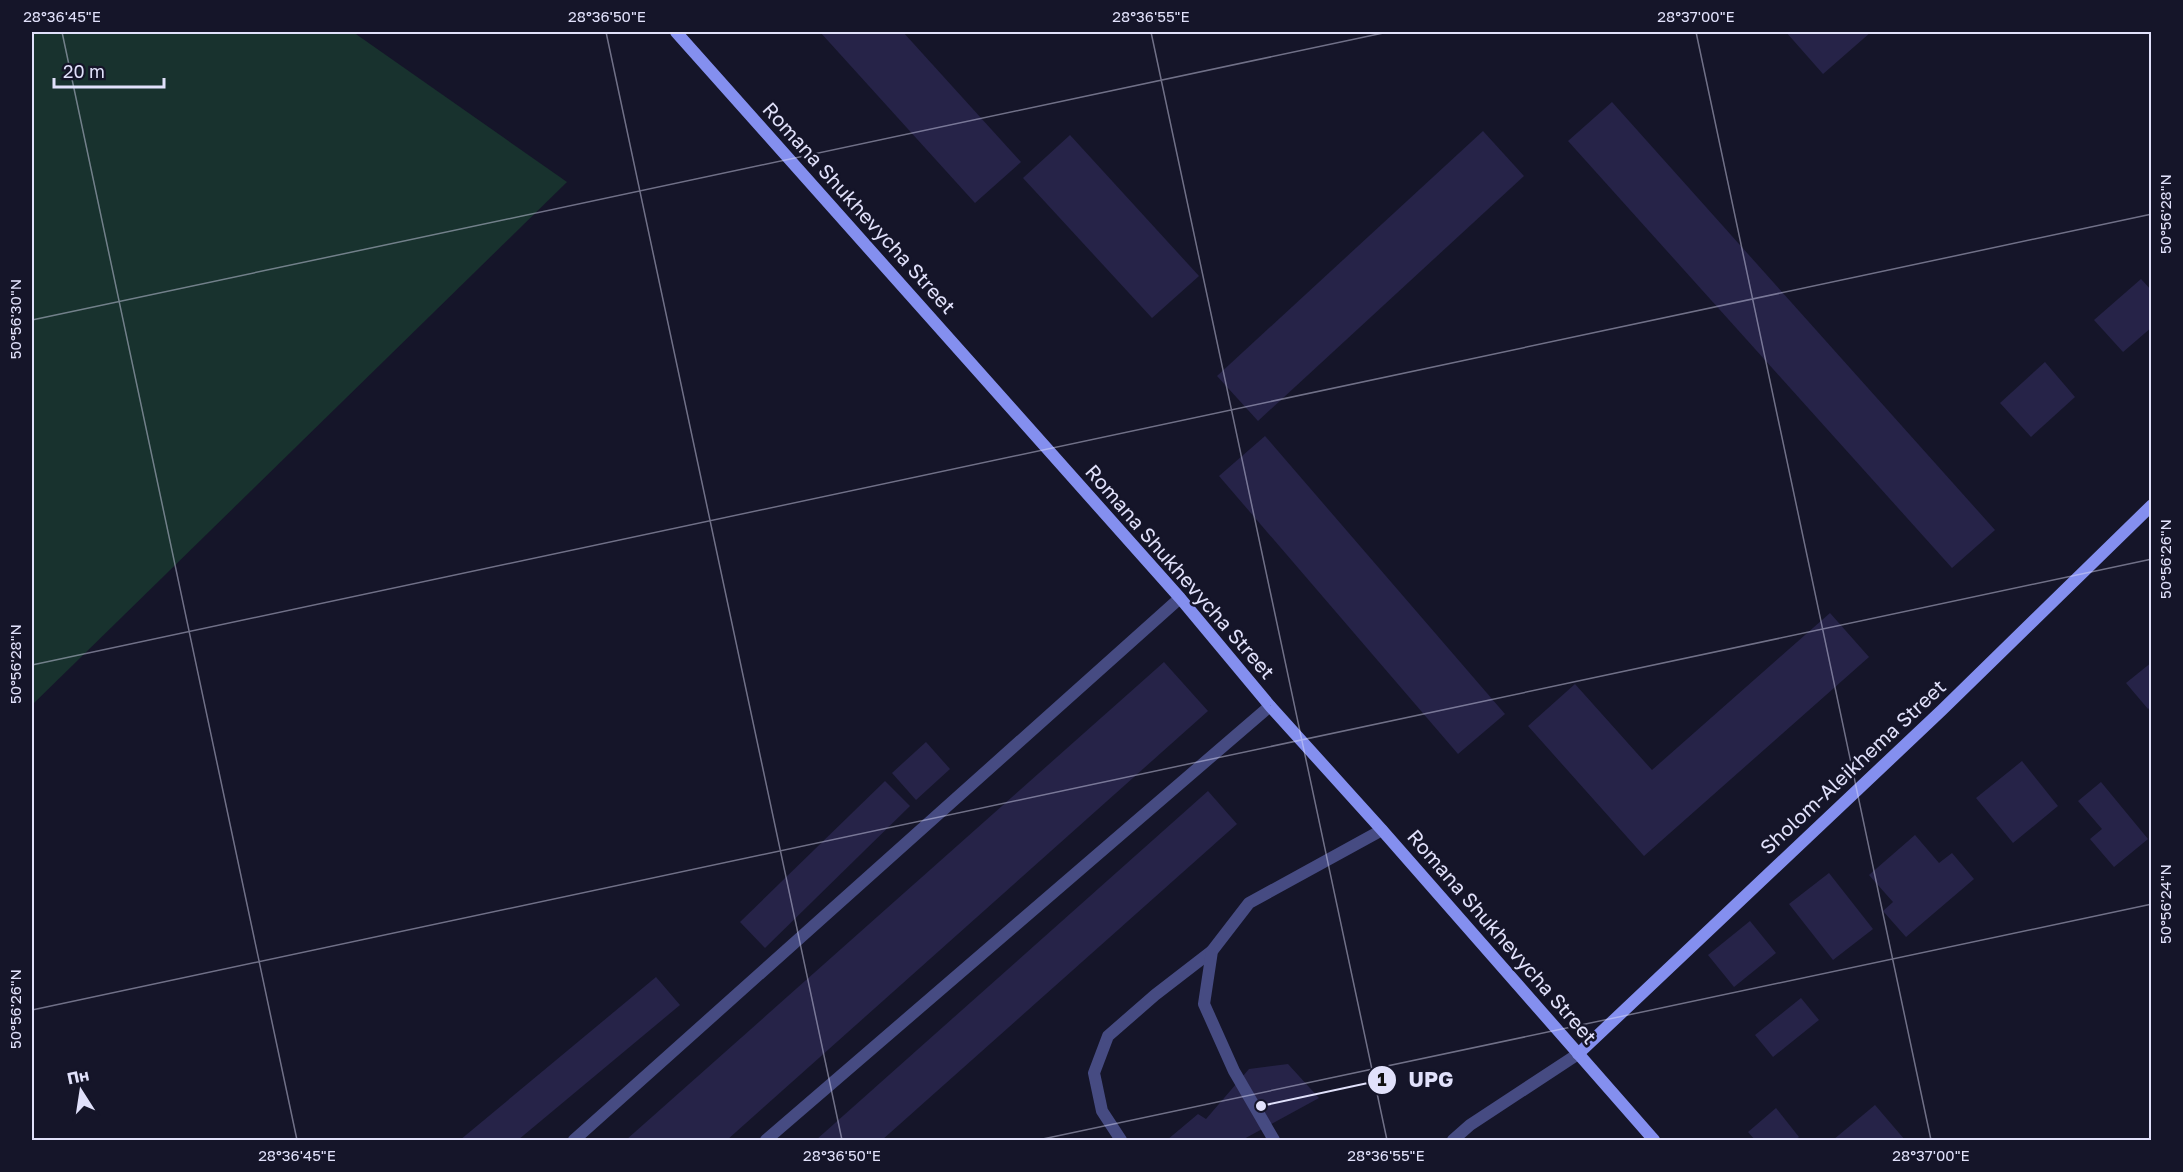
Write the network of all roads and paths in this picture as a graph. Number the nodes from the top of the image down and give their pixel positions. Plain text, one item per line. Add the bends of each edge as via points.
1 (676, 32) edge
2 (2151, 505) edge
3 (1180, 598) junction
4 (1270, 706) junction
5 (1382, 830) junction
6 (1212, 951) junction
7 (1578, 1054) junction
8 (573, 1140) edge
9 (765, 1140) edge
10 (1121, 1140) edge
11 (1274, 1140) edge
12 (1453, 1140) edge
13 (1653, 1140) edge

1 - 3 street, Romana Shukhevycha Street
2 - 7 street, Sholom-Aleikhema Street via 1942,710
3 - 4 street, Romana Shukhevycha Street
3 - 8 lane
4 - 5 street, Romana Shukhevycha Street
4 - 9 lane
5 - 6 lane via 1249,903
5 - 7 street, Romana Shukhevycha Street
6 - 10 lane via 1108,1036 1094,1073 1102,1111
6 - 11 lane via 1204,1004 1234,1071
7 - 12 lane
7 - 13 street, Romana Shukhevycha Street

